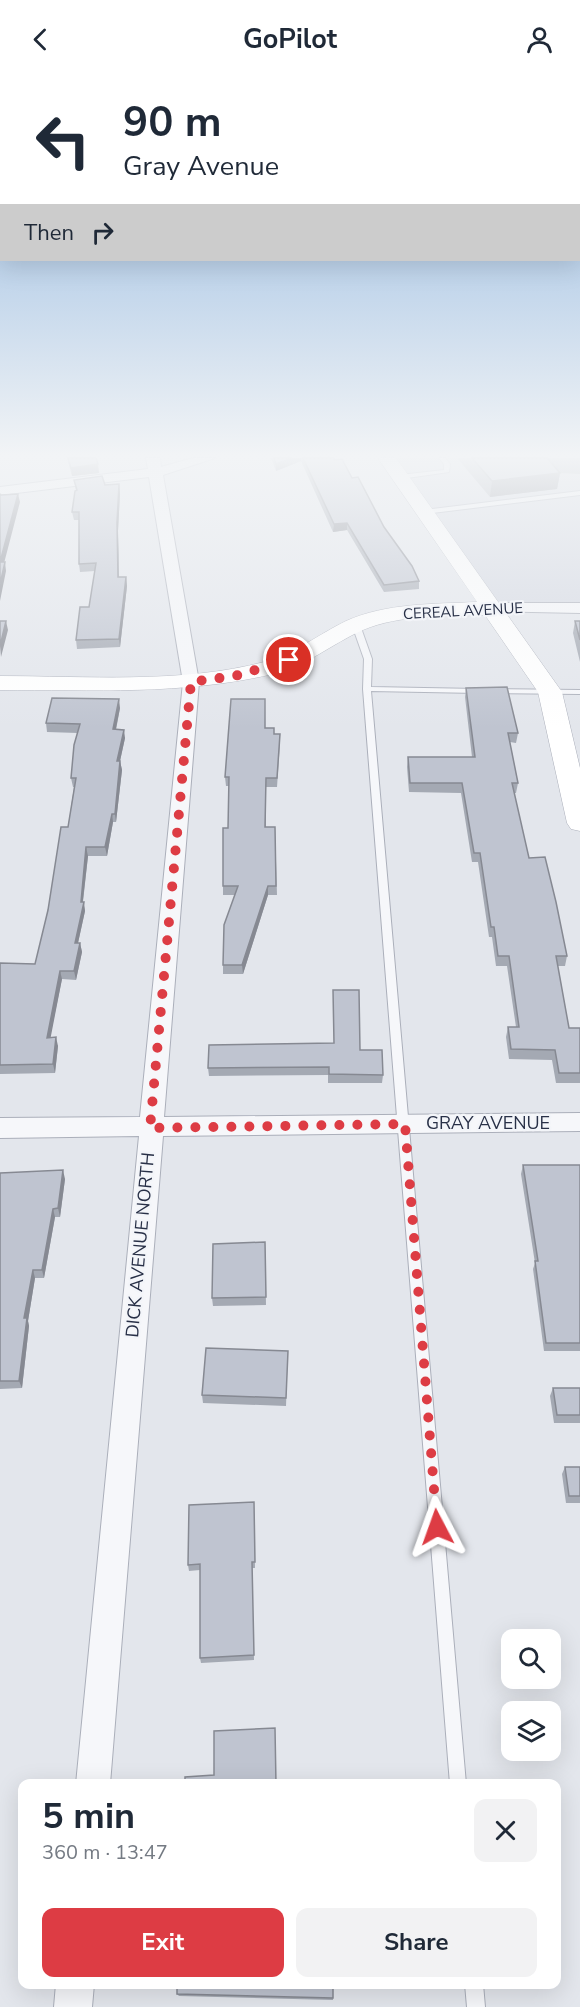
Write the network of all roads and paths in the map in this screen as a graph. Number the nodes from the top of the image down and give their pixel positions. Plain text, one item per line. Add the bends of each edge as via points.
1 (169, 548) edge
2 (450, 548) edge
3 (492, 608) junction
4 (580, 608) edge
5 (356, 625) junction
6 (191, 682) junction
7 (0, 683) edge
8 (368, 689) junction
9 (550, 692) junction
10 (580, 692) edge
11 (578, 809) edge
12 (580, 1122) edge
13 (405, 1124) junction
14 (0, 1128) edge
15 (150, 1128) junction
16 (93, 1779) edge
17 (458, 1779) edge
18 (75, 1989) edge
19 (474, 1989) edge
20 (73, 2007) edge
21 (476, 2007) edge

1 - 6 street, DICK AVENUE NORTH
2 - 3 main road
3 - 4 street, CEREAL AVENUE
3 - 5 main road, CEREAL AVENUE via 410,612
3 - 9 main road
5 - 6 main road, CEREAL AVENUE via 275,667
5 - 8 lane via 368,659
6 - 7 main road, CEREAL AVENUE
6 - 15 street, DICK AVENUE NORTH
8 - 9 lane
8 - 13 lane
9 - 10 lane
9 - 11 main road
12 - 13 street, GRAY AVENUE
13 - 15 street, GRAY AVENUE
13 - 17 lane
14 - 15 street, GRAY AVENUE
15 - 16 street, DICK AVENUE NORTH
18 - 20 street
19 - 21 lane

